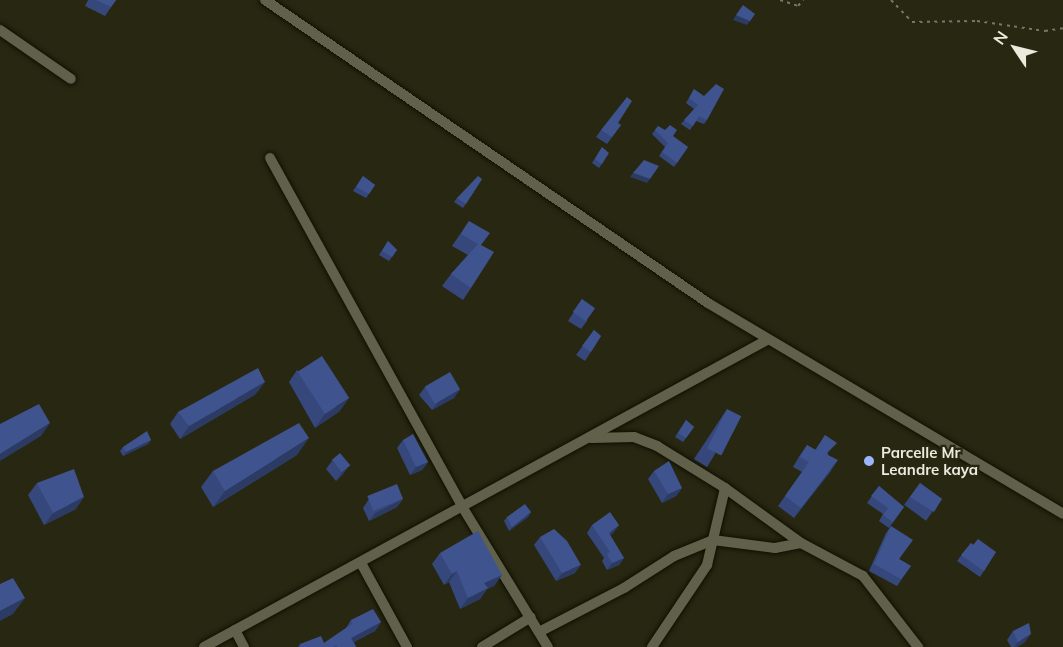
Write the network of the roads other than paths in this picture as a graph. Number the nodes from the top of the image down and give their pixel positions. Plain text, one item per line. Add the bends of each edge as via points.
1 (265, 0) edge
2 (0, 30) edge
3 (71, 79) dead end
4 (270, 158) dead end
5 (767, 340) junction
6 (589, 438) junction
7 (725, 488) junction
8 (463, 508) junction
9 (1063, 514) edge
10 (713, 540) junction
11 (801, 543) junction
12 (361, 563) junction
13 (531, 617) junction
14 (235, 630) junction
15 (539, 632) junction
16 (204, 647) edge
17 (244, 647) edge
18 (407, 647) edge
19 (482, 647) edge
20 (548, 647) edge
21 (652, 647) edge
22 (918, 647) edge

1 - 5 street
2 - 3 street
4 - 8 street
5 - 6 street
5 - 9 street
6 - 7 street via 634,437 657,446
6 - 8 street
7 - 10 street
7 - 11 street
8 - 12 street
8 - 13 street
10 - 11 street via 776,548
10 - 15 street via 674,556 624,588
10 - 21 street via 699,580
11 - 22 street via 863,576
12 - 14 street
12 - 18 street
13 - 15 street
13 - 19 street
14 - 16 street
14 - 17 street
15 - 20 street

